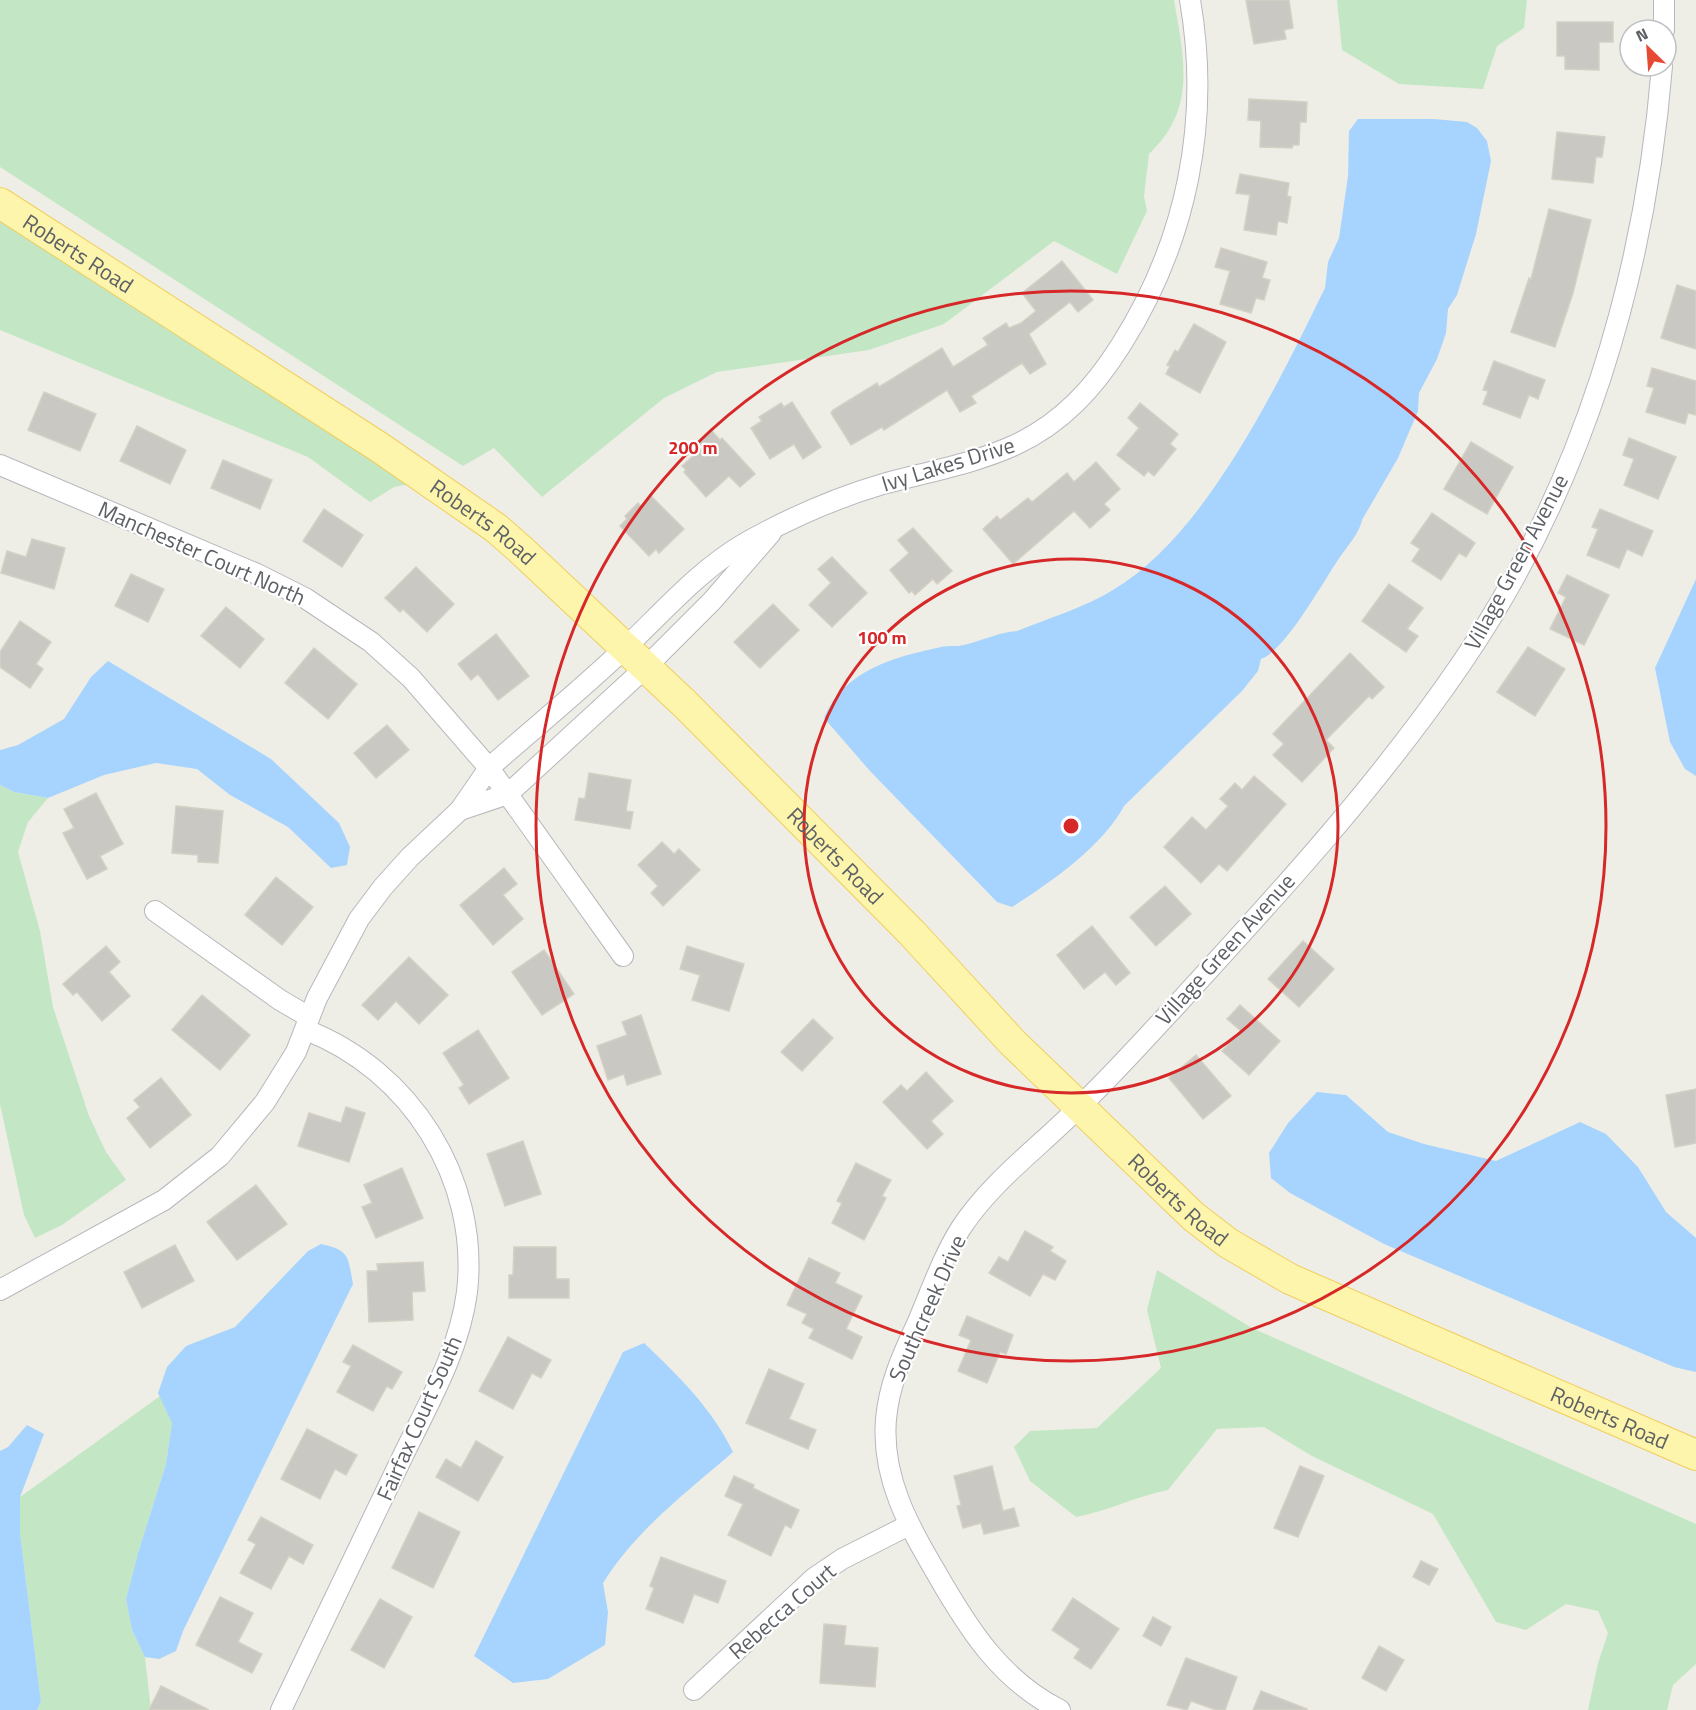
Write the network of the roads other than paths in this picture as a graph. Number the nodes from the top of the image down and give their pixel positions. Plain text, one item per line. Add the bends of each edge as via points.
1 (1190, 0) edge
2 (1664, 0) edge
3 (1664, 18) edge
4 (1661, 78) edge
5 (0, 203) edge
6 (1, 468) edge
7 (776, 527) junction
8 (636, 657) junction
9 (489, 768) junction
10 (508, 794) junction
11 (460, 810) junction
12 (155, 911) dead end
13 (622, 956) dead end
14 (307, 1024) junction
15 (1079, 1107) junction
16 (0, 1290) edge
17 (1696, 1455) edge
18 (909, 1525) junction
19 (694, 1690) dead end
20 (281, 1710) edge
21 (1060, 1710) edge

1 - 7 street, Ivy Lakes Drive via 1198,109 1185,196 1151,293 1105,370 1055,422 1014,446 847,496
2 - 3 street
4 - 15 street, Village Green Avenue via 1647,200 1614,334 1565,472 1501,599 1463,660 1398,749 1222,954
5 - 8 main road, Roberts Road via 379,447 496,528
6 - 9 street, Manchester Court North via 257,574 339,618 411,678
7 - 8 street, Ivy Lakes Drive via 712,601
7 - 8 street, Ivy Lakes Drive via 724,556 685,589
8 - 9 street
8 - 10 street
8 - 15 main road, Roberts Road via 912,933 1012,1042
9 - 10 street, Manchester Court North
9 - 11 street
10 - 11 street
10 - 13 street, Manchester Court North
11 - 14 street via 410,857 359,919
12 - 14 street, Fairfax Court South via 280,1000
14 - 16 street via 296,1052 265,1102 244,1130 202,1171 164,1200
14 - 20 street, Fairfax Court South via 348,1049 395,1087 416,1111 439,1148 455,1185 469,1260 466,1294 450,1359
15 - 17 main road, Roberts Road via 1194,1217 1264,1266
15 - 18 street, Southcreek Drive via 1004,1177 964,1224 896,1372 886,1420 886,1448 891,1476
18 - 19 street, Rebecca Court via 814,1578
18 - 21 street, Southcreek Drive via 986,1652 1029,1691

